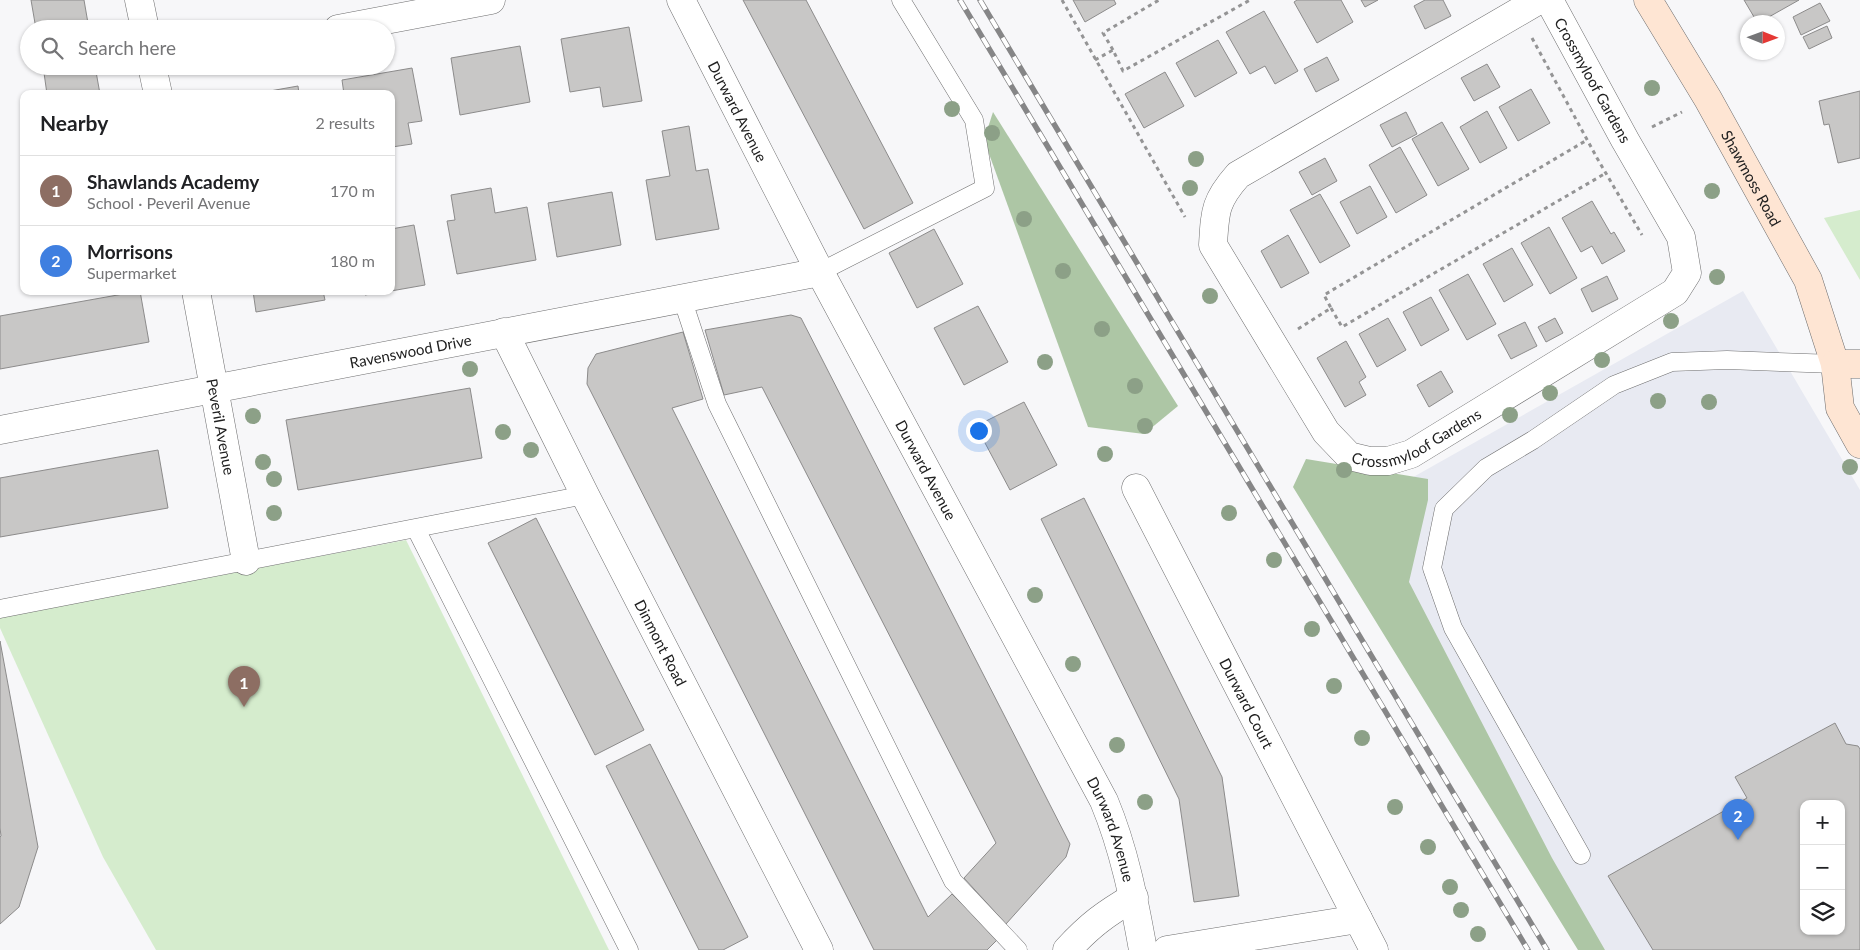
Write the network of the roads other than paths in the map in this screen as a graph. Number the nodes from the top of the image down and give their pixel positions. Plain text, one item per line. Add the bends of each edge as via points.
1 (140, 0) edge
2 (491, 0) edge
3 (681, 0) edge
4 (901, 0) edge
5 (1539, 0) edge
6 (1549, 0) edge
7 (1648, 0) edge
8 (143, 20) edge
9 (385, 20) edge
10 (154, 75) edge
11 (157, 90) edge
12 (820, 272) junction
13 (197, 295) edge
14 (682, 298) junction
15 (504, 332) junction
16 (1848, 364) edge
17 (215, 388) junction
18 (0, 430) edge
19 (1860, 444) edge
20 (1136, 488) dead end
21 (585, 495) junction
22 (416, 529) junction
23 (246, 561) junction
24 (0, 609) edge
25 (1581, 855) dead end
26 (1134, 897) junction
27 (1358, 919) junction
28 (629, 950) edge
29 (819, 950) edge
30 (1018, 950) edge
31 (1067, 950) edge
32 (1144, 950) edge
33 (1168, 950) edge
34 (1374, 950) edge

1 - 8 street
2 - 9 street
3 - 12 street, Durward Avenue
4 - 12 lane via 974,120 985,188
5 - 6 street, Crossmyloof Gardens via 1238,175 1225,190 1215,212 1213,245 1326,432 1349,456 1370,462 1411,454 1675,292 1687,273 1681,236
7 - 16 street, Shawmoss Road via 1708,99 1808,280
10 - 11 street
12 - 14 street, Ravenswood Drive
12 - 26 street, Durward Avenue via 1104,801 1117,832
13 - 17 street, Peveril Avenue
14 - 15 street, Ravenswood Drive
14 - 30 lane via 716,404 953,880
15 - 17 street, Ravenswood Drive
15 - 21 street, Dinmont Road
16 - 19 street, Shawmoss Road via 1840,408
16 - 25 lane via 1727,360 1672,362 1614,385 1486,468 1444,509 1432,568 1453,628
17 - 18 street, Ravenswood Drive
17 - 23 street, Peveril Avenue
20 - 27 street, Durward Court
21 - 22 lane
21 - 29 street, Dinmont Road
22 - 23 lane
22 - 28 lane
23 - 24 lane
26 - 31 street via 1093,923
26 - 32 street, Durward Avenue
27 - 33 street
27 - 34 street, Durward Court

